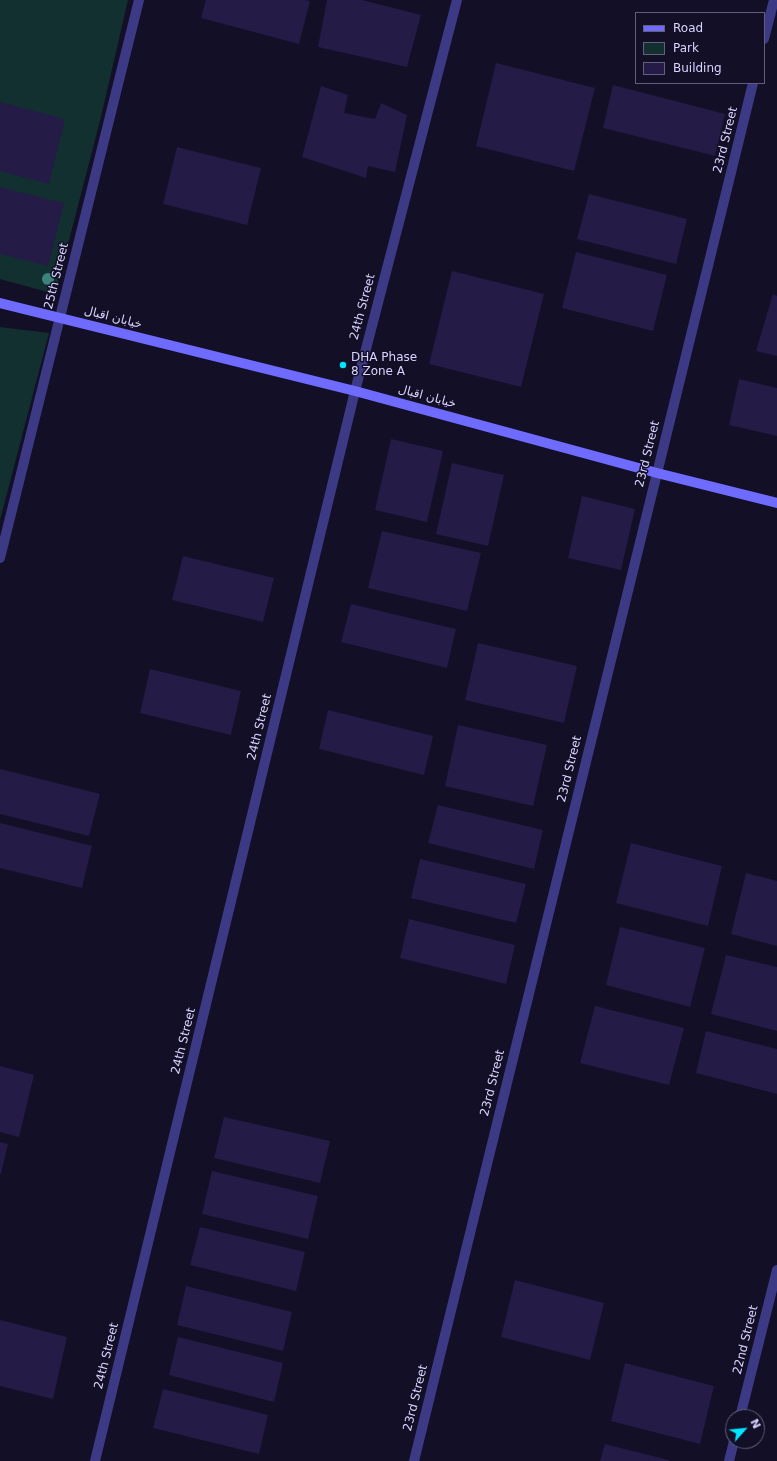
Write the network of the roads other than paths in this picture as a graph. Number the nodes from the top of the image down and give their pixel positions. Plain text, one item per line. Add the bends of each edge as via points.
1 (139, 0) edge
2 (457, 0) edge
3 (774, 0) edge
4 (765, 35) edge
5 (753, 84) edge
6 (0, 303) edge
7 (60, 318) junction
8 (355, 391) junction
9 (656, 473) junction
10 (777, 503) edge
11 (0, 558) edge
12 (777, 1270) edge
13 (742, 1409) edge
14 (732, 1449) edge
15 (95, 1461) edge
16 (414, 1461) edge
17 (729, 1461) edge

1 - 7 street, 25th Street
2 - 8 street, 24th Street
3 - 4 street
5 - 9 street, 23rd Street
6 - 7 street, خیابان اقبال
7 - 8 street, خیابان اقبال
7 - 11 street, 25th Street
8 - 9 street, خیابان اقبال
8 - 15 street, 24th Street
9 - 10 street, خیابان اقبال
9 - 16 street, 23rd Street
12 - 13 street, 22nd Street
14 - 17 street

